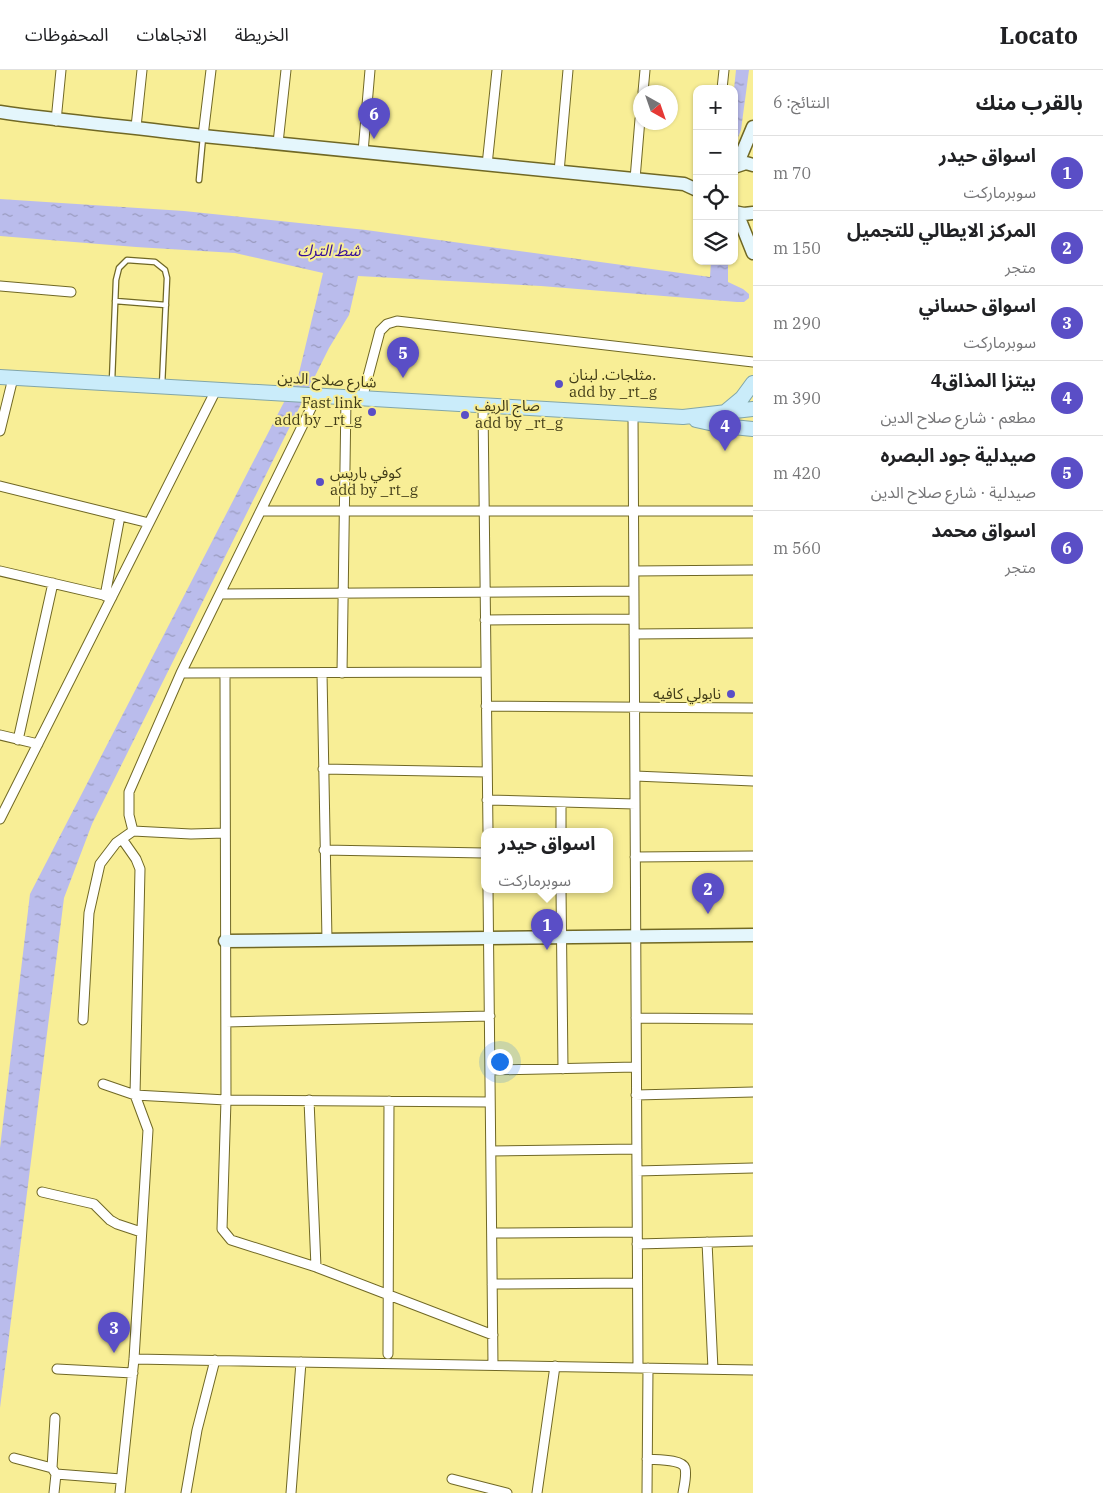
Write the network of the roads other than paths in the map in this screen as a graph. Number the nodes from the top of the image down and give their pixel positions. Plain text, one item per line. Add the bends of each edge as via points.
1 (61, 70) edge
2 (142, 70) edge
3 (211, 70) edge
4 (286, 70) edge
5 (370, 70) edge
6 (497, 70) edge
7 (568, 70) edge
8 (645, 70) edge
9 (724, 70) edge
10 (644, 85) edge
11 (722, 85) edge
12 (0, 112) edge
13 (56, 121) junction
14 (136, 127) junction
15 (753, 127) edge
16 (639, 130) edge
17 (204, 136) junction
18 (278, 143) junction
19 (363, 152) junction
20 (738, 161) edge
21 (753, 164) edge
22 (487, 165) junction
23 (738, 165) edge
24 (559, 172) junction
25 (635, 179) junction
26 (199, 180) dead end
27 (693, 181) edge
28 (684, 184) junction
29 (693, 188) edge
30 (738, 212) edge
31 (753, 213) edge
32 (738, 217) edge
33 (753, 253) edge
34 (0, 286) edge
35 (71, 292) dead end
36 (115, 301) junction
37 (166, 306) junction
38 (753, 362) edge
39 (7, 378) edge
40 (753, 383) edge
41 (112, 384) junction
42 (162, 387) junction
43 (216, 390) junction
44 (317, 396) junction
45 (346, 398) junction
46 (362, 398) junction
47 (483, 406) junction
48 (753, 409) edge
49 (724, 412) junction
50 (633, 415) junction
51 (683, 417) junction
52 (736, 427) junction
53 (753, 429) edge
54 (0, 431) edge
55 (753, 440) edge
56 (0, 486) edge
57 (262, 511) junction
58 (344, 511) junction
59 (484, 511) junction
60 (633, 511) junction
61 (753, 511) edge
62 (120, 516) junction
63 (149, 523) junction
64 (753, 570) edge
65 (0, 571) edge
66 (634, 571) junction
67 (53, 583) junction
68 (634, 591) junction
69 (485, 592) junction
70 (343, 593) junction
71 (221, 594) junction
72 (108, 596) junction
73 (634, 619) junction
74 (485, 620) junction
75 (753, 633) edge
76 (634, 634) junction
77 (486, 672) junction
78 (181, 673) junction
79 (322, 673) junction
80 (342, 673) junction
81 (225, 674) junction
82 (486, 706) junction
83 (634, 707) junction
84 (753, 708) edge
85 (0, 735) edge
86 (18, 740) junction
87 (38, 744) junction
88 (324, 769) junction
89 (487, 772) junction
90 (635, 776) junction
91 (753, 780) edge
92 (487, 800) junction
93 (561, 802) junction
94 (635, 804) junction
95 (0, 819) edge
96 (488, 828) edge
97 (561, 828) edge
98 (133, 831) junction
99 (225, 833) junction
100 (122, 839) junction
101 (324, 850) junction
102 (481, 853) edge
103 (635, 856) junction
104 (753, 856) edge
105 (488, 893) edge
106 (562, 893) edge
107 (753, 935) edge
108 (636, 936) junction
109 (562, 937) junction
110 (489, 938) junction
111 (327, 940) junction
112 (225, 941) junction
113 (490, 1016) junction
114 (636, 1018) junction
115 (753, 1019) edge
116 (83, 1020) dead end
117 (226, 1022) junction
118 (636, 1067) junction
119 (563, 1069) junction
120 (490, 1070) junction
121 (103, 1084) dead end
122 (753, 1092) edge
123 (135, 1095) junction
124 (636, 1095) junction
125 (226, 1100) junction
126 (309, 1100) junction
127 (389, 1101) junction
128 (490, 1102) junction
129 (637, 1149) junction
130 (491, 1151) junction
131 (753, 1168) edge
132 (637, 1170) junction
133 (42, 1192) dead end
134 (141, 1232) junction
135 (637, 1232) junction
136 (492, 1234) junction
137 (753, 1241) edge
138 (707, 1242) junction
139 (637, 1244) junction
140 (316, 1267) junction
141 (637, 1283) junction
142 (492, 1284) junction
143 (389, 1295) junction
144 (493, 1335) junction
145 (388, 1354) dead end
146 (134, 1358) junction
147 (215, 1360) junction
148 (301, 1362) junction
149 (493, 1365) junction
150 (555, 1366) junction
151 (57, 1368) dead end
152 (638, 1368) junction
153 (648, 1368) junction
154 (713, 1369) junction
155 (753, 1370) edge
156 (133, 1373) junction
157 (55, 1418) dead end
158 (14, 1458) dead end
159 (647, 1459) junction
160 (54, 1471) junction
161 (121, 1479) junction
162 (452, 1479) dead end
163 (54, 1493) edge
164 (120, 1493) edge
165 (186, 1493) edge
166 (291, 1493) edge
167 (507, 1493) edge
168 (537, 1493) edge
169 (647, 1493) edge
170 (683, 1493) edge

1 - 13 street
2 - 14 street
3 - 17 street
4 - 18 street
5 - 19 street
6 - 22 street
7 - 24 street
8 - 10 street
9 - 11 street
12 - 13 street
13 - 14 street
14 - 17 street
15 - 20 street
16 - 25 street
17 - 18 street
17 - 26 lane
18 - 19 street
19 - 22 street
21 - 23 street
22 - 24 street
24 - 25 street
25 - 28 street
27 - 28 street
28 - 29 street
30 - 31 street
32 - 33 street
34 - 35 street
36 - 37 lane
36 - 37 lane via 119,268 127,260 155,262 165,270 167,278
36 - 41 lane
37 - 42 lane
38 - 46 street via 397,321 386,324 380,331
39 - 41 main road, شارع صلاح الدين
39 - 54 street
40 - 49 main road via 742,398
41 - 42 main road, شارع صلاح الدين
42 - 43 main road, شارع صلاح الدين
43 - 44 main road, شارع صلاح الدين
43 - 63 street
44 - 45 main road, شارع صلاح الدين
44 - 57 street
45 - 46 main road, شارع صلاح الدين
45 - 58 street
46 - 47 main road, شارع صلاح الدين
47 - 50 main road, شارع صلاح الدين
47 - 59 street
48 - 49 main road, شارع صلاح الدين
49 - 51 main road, شارع صلاح الدين
50 - 51 main road, شارع صلاح الدين
50 - 60 street
51 - 52 main road, شارع صلاح الدين
52 - 53 main road, شارع صلاح الدين
52 - 55 main road
56 - 62 street
57 - 58 street
57 - 71 street
58 - 59 street
58 - 70 street
59 - 60 street
59 - 69 street
60 - 61 street
60 - 66 street
62 - 63 street
62 - 72 street
63 - 72 street
64 - 66 street
65 - 67 street
66 - 68 street
67 - 72 street
67 - 86 street
68 - 69 street
68 - 73 street
69 - 70 street
69 - 74 street
70 - 71 street
70 - 80 street
71 - 78 street
72 - 87 street
73 - 74 street
73 - 76 street
74 - 77 street
75 - 76 street
76 - 83 street
77 - 80 street
77 - 82 street
78 - 81 street
78 - 98 street via 129,792
79 - 80 street
79 - 81 street
79 - 88 street
81 - 99 street
82 - 83 street
82 - 89 street
83 - 84 street
83 - 90 street
85 - 86 street
86 - 87 street
87 - 95 street
88 - 89 street
88 - 101 street
89 - 92 street
90 - 91 street
90 - 94 street
92 - 93 street
92 - 96 street
93 - 94 street
93 - 97 street
94 - 103 street
98 - 99 street
98 - 100 street
99 - 112 street
100 - 116 street via 100,864 89,912
100 - 123 street via 140,870
101 - 102 street
101 - 111 street
103 - 104 street
103 - 108 street
105 - 110 street
106 - 109 street
107 - 108 street
108 - 109 street
108 - 114 street
109 - 110 street
109 - 119 street
110 - 111 street
110 - 113 street
111 - 112 street
112 - 117 street
113 - 117 street
113 - 120 street
114 - 115 street
114 - 118 street
117 - 125 street
118 - 119 street
118 - 124 street
119 - 120 street
120 - 128 street
121 - 123 street
122 - 124 street
123 - 125 street
123 - 134 street via 148,1130
124 - 129 street
125 - 126 street
125 - 140 street via 222,1229 231,1240
126 - 127 street
126 - 140 street
127 - 128 street
127 - 143 street
128 - 130 street
129 - 130 street
129 - 132 street
130 - 136 street
131 - 132 street
132 - 135 street
133 - 134 street via 94,1204 110,1220
134 - 146 street
135 - 136 street
135 - 139 street
136 - 142 street
137 - 138 street
138 - 139 street
138 - 154 street
139 - 141 street
140 - 143 street
141 - 142 street
141 - 152 street
142 - 144 street
143 - 144 street
143 - 145 street
144 - 149 street
146 - 147 street
146 - 156 street
147 - 148 street
147 - 165 street via 197,1430
148 - 149 street
148 - 166 street
149 - 150 street
150 - 152 street
150 - 168 street
151 - 156 street
152 - 153 street
153 - 154 street
153 - 159 street
154 - 155 street
156 - 161 street
157 - 160 street
158 - 160 street
159 - 169 street
159 - 170 street via 679,1462 684,1466
160 - 161 street
160 - 163 street
161 - 164 street
162 - 167 street

